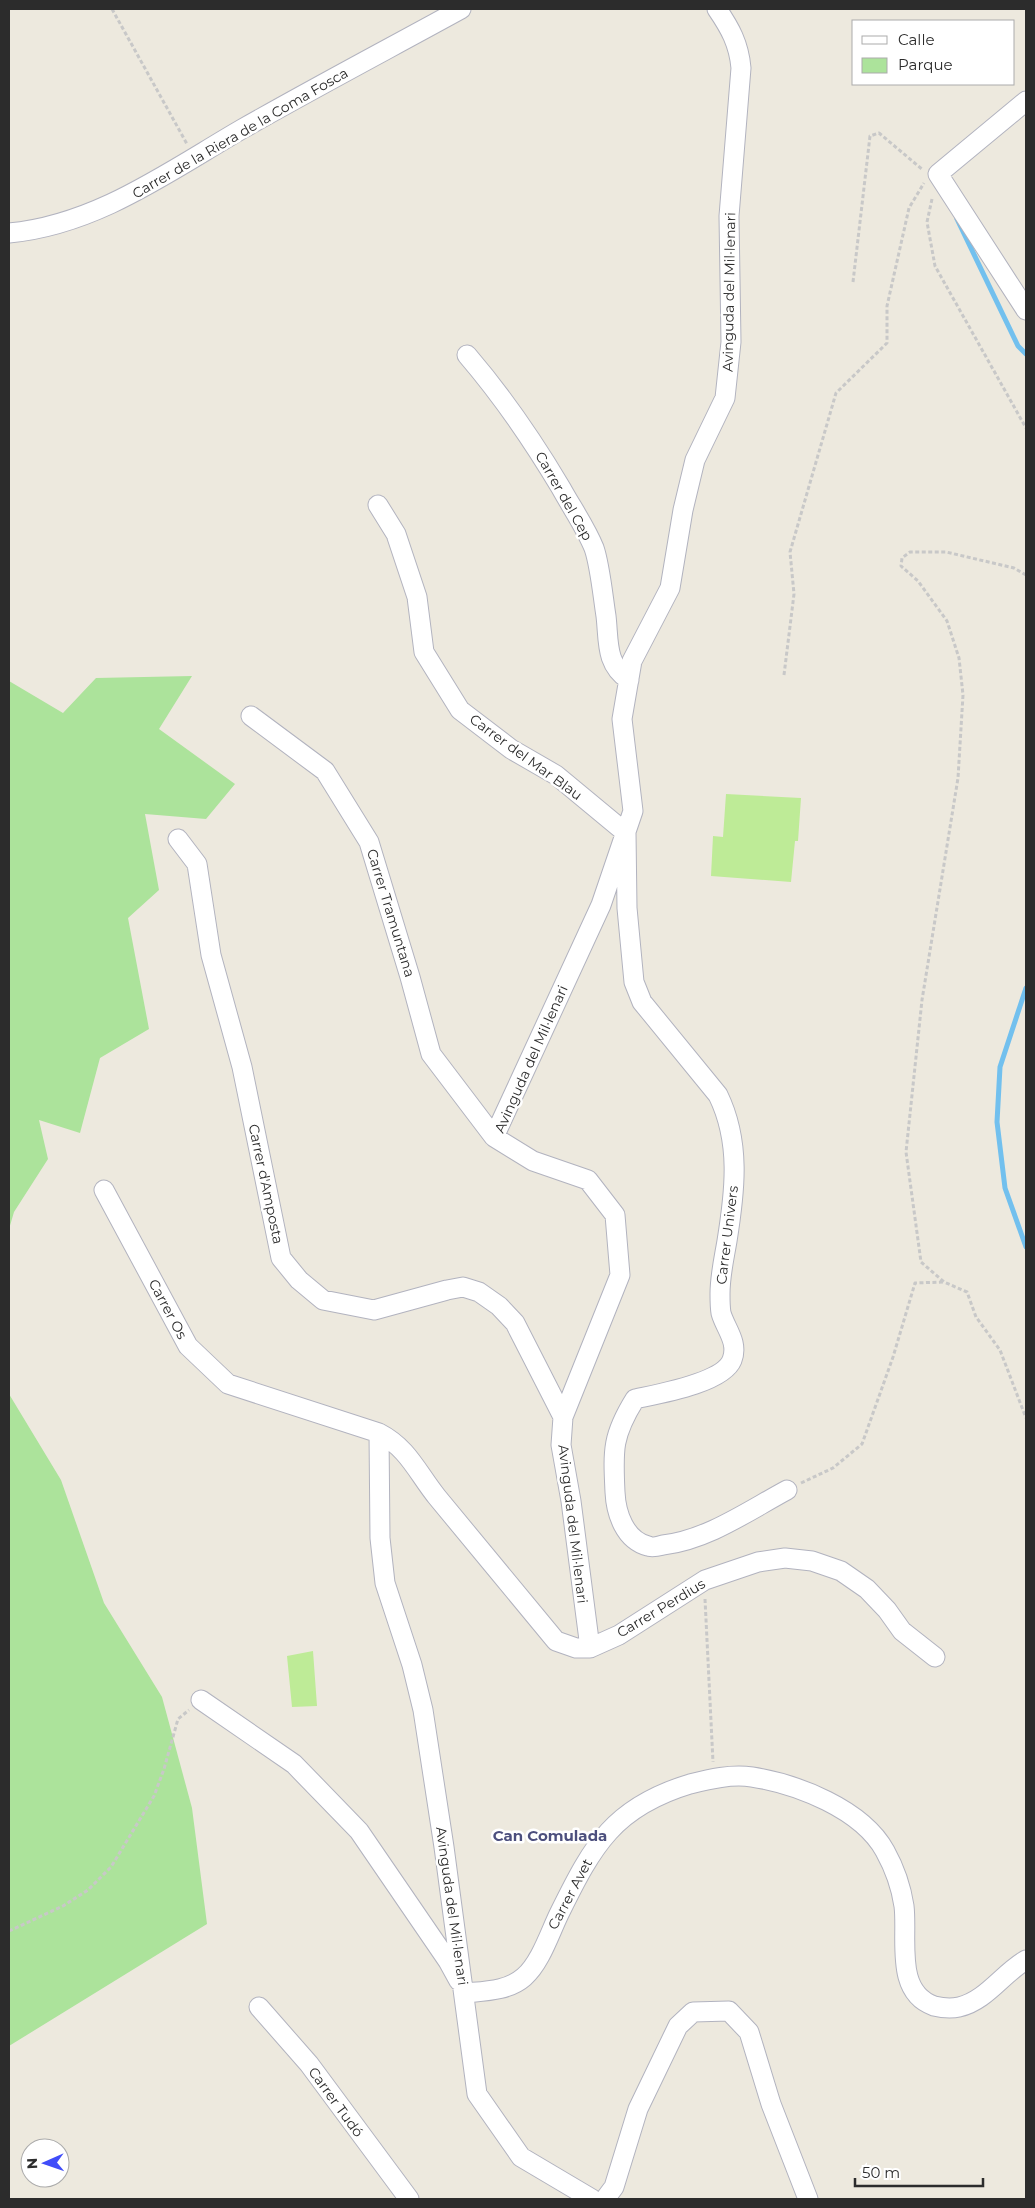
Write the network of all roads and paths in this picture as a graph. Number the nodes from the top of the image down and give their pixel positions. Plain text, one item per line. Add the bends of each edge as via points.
1 (112, 9) edge
2 (461, 9) edge
3 (716, 9) edge
4 (1026, 101) edge
5 (194, 158) junction
6 (934, 175) junction
7 (9, 233) edge
8 (853, 282) dead end
9 (1026, 310) edge
10 (467, 355) dead end
11 (1026, 428) edge
12 (378, 505) dead end
13 (1026, 576) edge
14 (784, 675) dead end
15 (629, 680) junction
16 (251, 716) dead end
17 (626, 833) junction
18 (178, 839) dead end
19 (494, 1137) junction
20 (104, 1190) dead end
21 (944, 1282) junction
22 (563, 1417) junction
23 (1026, 1418) edge
24 (379, 1433) junction
25 (787, 1490) joint
26 (705, 1580) junction
27 (590, 1648) junction
28 (935, 1658) dead end
29 (201, 1700) joint
30 (714, 1778) junction
31 (9, 1931) edge
32 (1026, 1960) edge
33 (465, 1993) junction
34 (259, 2007) dead end
35 (409, 2199) edge
36 (592, 2199) edge
37 (605, 2199) edge
38 (808, 2199) edge

1 - 5 path
2 - 5 street, Carrer de la Riera de la Coma Fosca
3 - 15 street, Avinguda del Mil·lenari via 740,50 741,68 729,216 730,342 725,398 695,460 670,588 632,661
4 - 6 street
5 - 7 street, Carrer de la Riera de la Coma Fosca via 126,198 64,221
6 - 8 path via 879,133 870,136
6 - 9 street
6 - 11 path via 926,222 935,266
6 - 14 path via 909,208 887,306 887,343 836,393 790,552 794,594
10 - 15 street, Carrer del Cep via 535,445 594,549 606,617 608,652 619,674
12 - 17 street, Carrer del Mar Blau via 396,534 417,597 424,652 460,710 511,749 556,775
13 - 21 path via 1014,568 946,552 910,552 902,558 901,566 918,581 947,621 959,658 964,695 958,778 922,1000 906,1152 921,1262
15 - 17 street, Avinguda del Mil·lenari via 622,719 634,811
16 - 19 street, Carrer Tramuntana via 325,771 369,842 431,1054
17 - 19 street, Avinguda del Mil·lenari via 602,905
17 - 25 street, Carrer Univers via 627,908 634,982 642,1002 718,1095 733,1139 732,1208 720,1274 720,1297 722,1313 734,1340 732,1360 717,1375 676,1390 636,1399 621,1423 613,1450 619,1517 629,1536 649,1547 684,1543
18 - 22 street, Carrer d'Amposta via 197,864 211,955 242,1068 281,1258 299,1280 323,1300 374,1310 463,1287 479,1292 499,1306 514,1323
19 - 22 street, Avinguda del Mil·lenari via 533,1161 588,1180 615,1215 620,1275
20 - 24 street, Carrer Os via 188,1346 228,1384
21 - 23 path via 967,1292 976,1317 1000,1350
21 - 25 path via 915,1283 862,1444 833,1468
22 - 27 street, Avinguda del Mil·lenari via 562,1445
24 - 27 street via 394,1441 407,1454 428,1485 556,1641 576,1648
24 - 33 street, Avinguda del Mil·lenari via 380,1538 385,1584 423,1710
26 - 27 street, Carrer Perdius via 619,1635
26 - 28 street, Carrer Perdius via 758,1562 785,1558 812,1561 841,1571 867,1589 902,1631
26 - 30 path
29 - 31 path via 178,1719 154,1796 111,1867 88,1890 63,1906
29 - 33 street via 294,1764 359,1831 448,1961
30 - 32 street, Carrer Avet via 749,1777 783,1783 837,1806 867,1828 884,1850 898,1878 904,1909 906,1970 914,1989 925,2003 941,2008 959,2007 976,1999
30 - 33 street, Carrer Avet via 675,1789 646,1802 616,1822 585,1864 525,1977 496,1990
33 - 36 street, Avinguda del Mil·lenari via 477,2094 521,2157
34 - 35 street, Carrer Tudó via 309,2064
37 - 38 street via 614,2188 638,2109 678,2026 693,2012 729,2011 749,2032 771,2104

